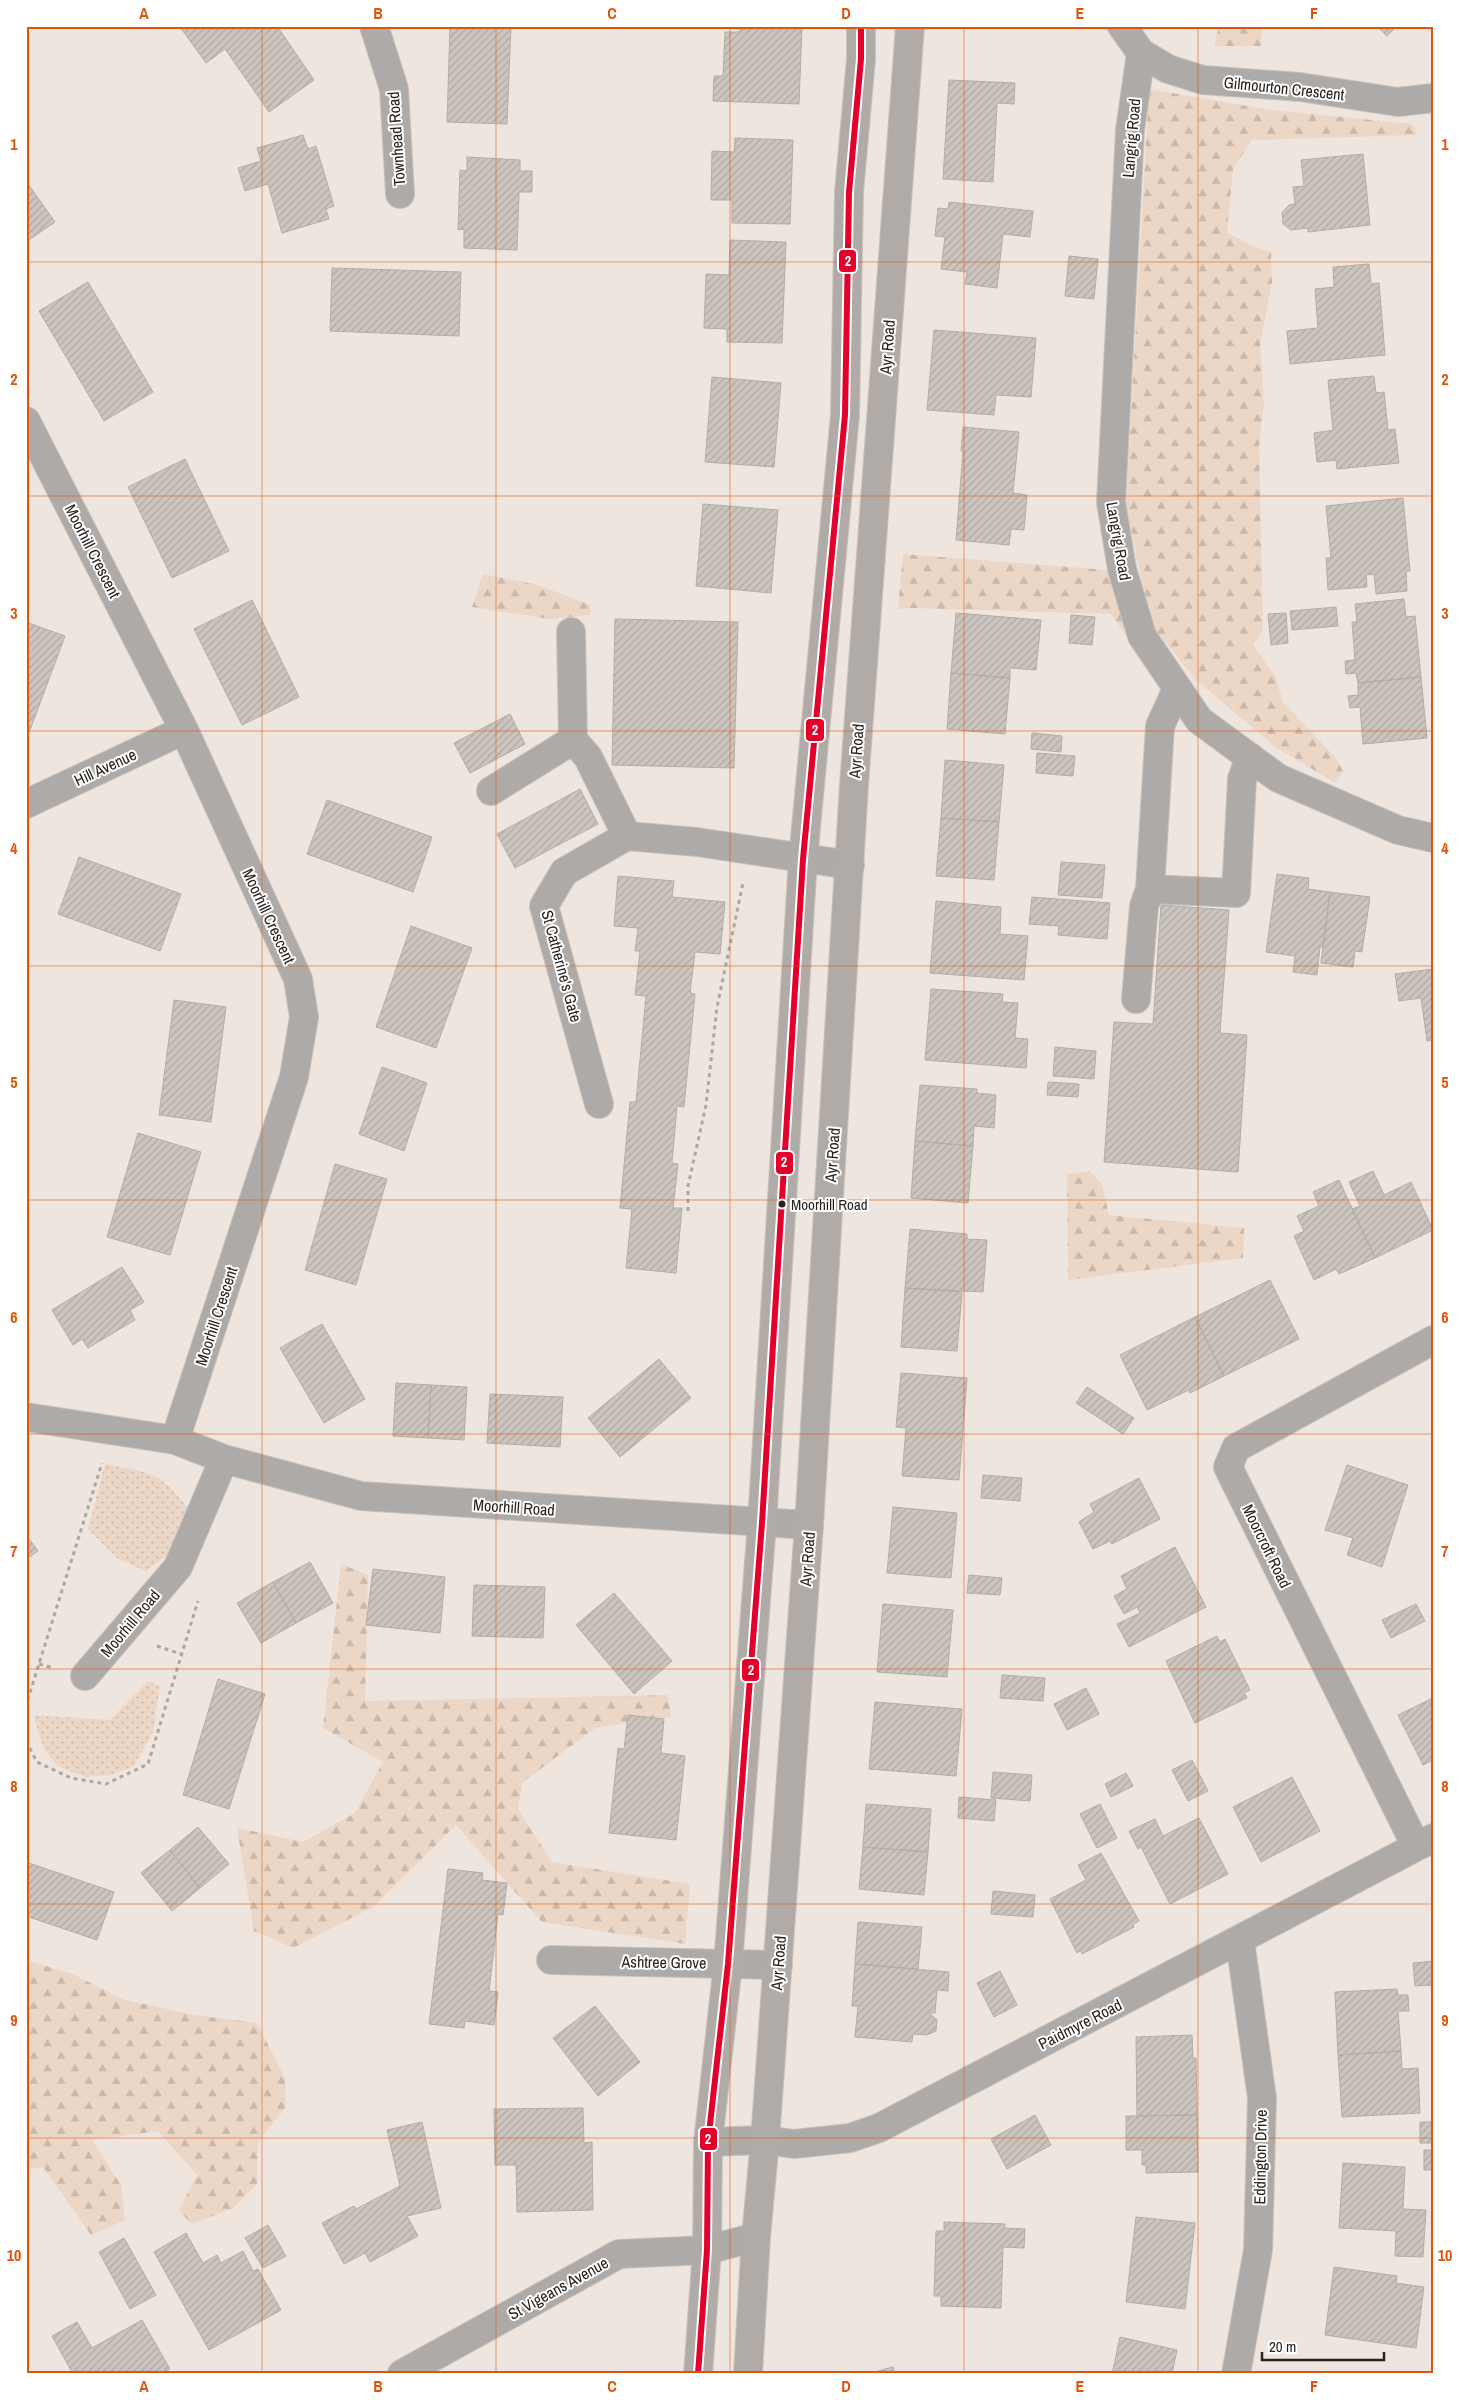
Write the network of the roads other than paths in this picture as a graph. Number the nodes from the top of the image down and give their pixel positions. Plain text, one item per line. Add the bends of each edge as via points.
1 (374, 26) edge
2 (860, 26) edge
3 (910, 26) edge
4 (1122, 26) edge
5 (1141, 53) junction
6 (1433, 98) edge
7 (400, 194) dead end
8 (26, 421) edge
9 (571, 632) dead end
10 (1177, 689) junction
11 (184, 730) junction
12 (573, 740) junction
13 (1250, 757) junction
14 (491, 791) dead end
15 (26, 804) edge
16 (627, 836) junction
17 (1433, 838) edge
18 (804, 859) junction
19 (850, 864) junction
20 (1150, 889) junction
21 (1136, 999) dead end
22 (599, 1104) dead end
23 (1433, 1340) edge
24 (26, 1417) edge
25 (175, 1440) junction
26 (224, 1460) junction
27 (762, 1523) junction
28 (809, 1524) junction
29 (85, 1676) dead end
30 (1424, 1842) edge
31 (1240, 1941) junction
32 (551, 1960) dead end
33 (728, 1964) junction
34 (778, 1965) junction
35 (765, 2140) junction
36 (708, 2142) junction
37 (756, 2237) junction
38 (707, 2250) junction
39 (402, 2374) edge
40 (698, 2374) edge
41 (748, 2374) edge
42 (1236, 2374) edge

1 - 7 street, Townhead Road via 394,89
2 - 18 main road via 861,59 849,192 845,415
3 - 19 main road, Ayr Road
4 - 5 street
5 - 6 street, Gilmourton Crescent via 1168,69 1203,80 1300,87 1398,102
5 - 10 street, Langrig Road via 1130,130 1111,502 1122,569 1142,636
8 - 11 street, Moorhill Crescent
9 - 12 street
10 - 13 street, Langrig Road via 1199,720
10 - 20 street via 1160,726
11 - 15 street, Hill Avenue
11 - 25 street, Moorhill Crescent via 298,979 304,1017 294,1077
12 - 14 street
12 - 16 street via 588,757
13 - 17 street, Langrig Road via 1278,778 1398,830
13 - 20 street via 1242,779 1236,893
16 - 18 street via 697,842
16 - 22 street, St Catherine's Gate via 564,872 544,906
18 - 19 street
18 - 27 main road
19 - 28 main road, Ayr Road
20 - 21 street via 1144,906
23 - 30 street, Moorcroft Road via 1236,1448 1228,1467
24 - 25 street, Moorhill Road
25 - 26 street, Moorhill Road
26 - 27 street, Moorhill Road via 361,1496
26 - 29 street, Moorhill Road via 178,1567
27 - 28 street, Moorhill Road
27 - 33 main road
28 - 34 main road, Ayr Road
30 - 31 street, Paidmyre Road
31 - 35 street, Paidmyre Road via 880,2128 850,2138 794,2144
31 - 42 street, Eddington Drive via 1262,2098 1258,2250
32 - 33 street, Ashtree Grove
33 - 34 street, Ashtree Grove
33 - 36 main road
34 - 35 main road, Ayr Road
35 - 36 street, Paidmyre Road
35 - 37 main road, Ayr Road
36 - 38 main road
37 - 38 street, St Vigeans Avenue
37 - 41 main road, Ayr Road
38 - 39 street, St Vigeans Avenue via 619,2254
38 - 40 main road

